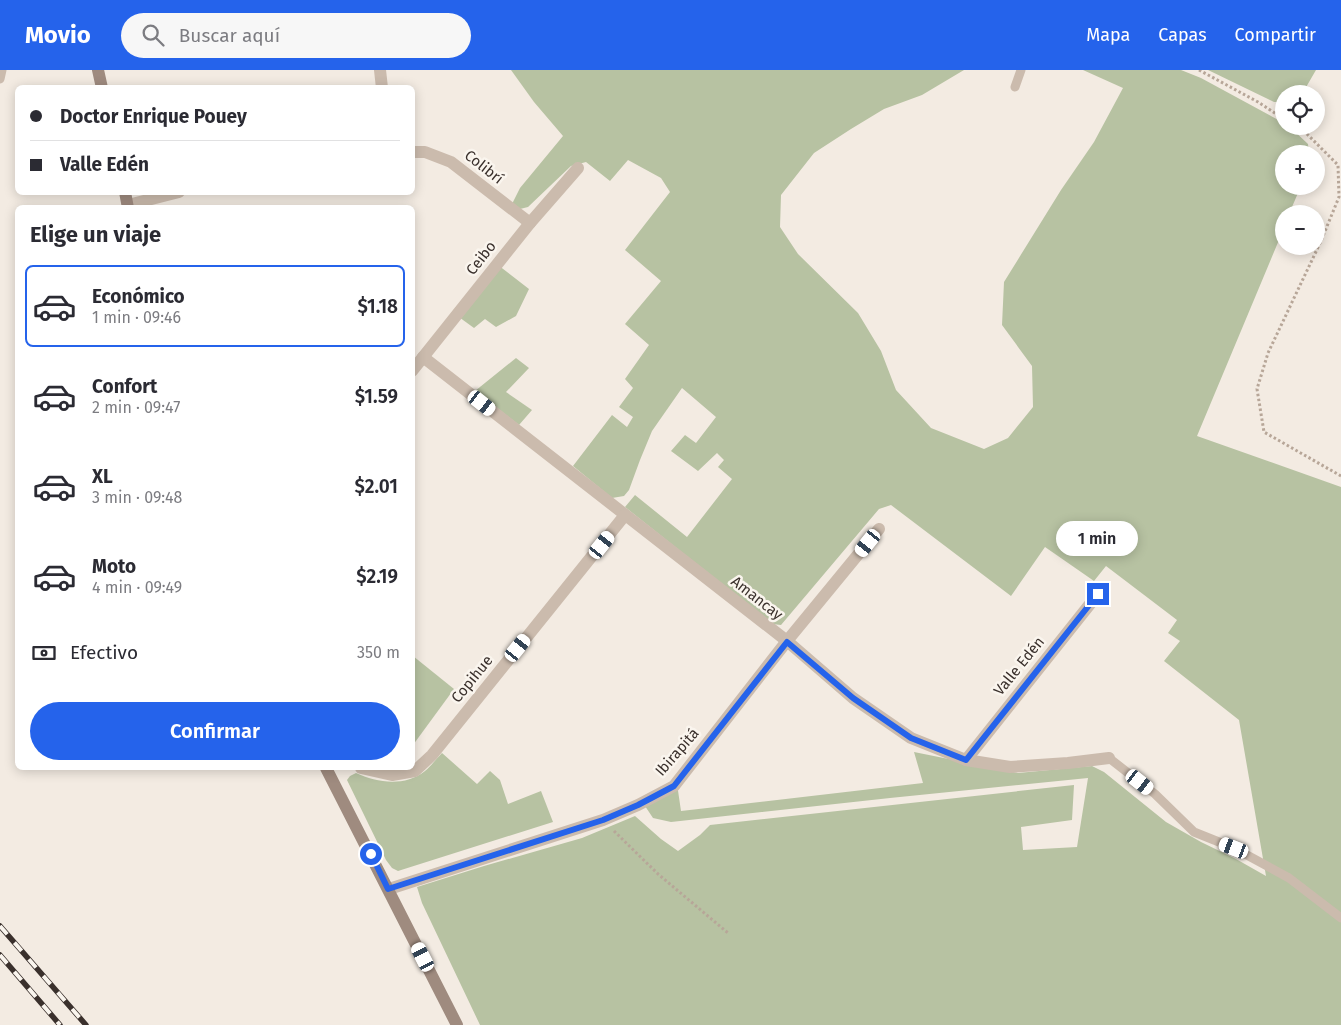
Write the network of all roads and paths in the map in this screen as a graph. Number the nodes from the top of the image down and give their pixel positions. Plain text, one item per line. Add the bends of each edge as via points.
1 (2, 70) edge
2 (98, 70) edge
3 (380, 70) edge
4 (1021, 70) edge
5 (1199, 70) edge
6 (0, 79) edge
7 (101, 85) edge
8 (382, 85) edge
9 (1015, 86) dead end
10 (1275, 113) edge
11 (1307, 135) edge
12 (415, 152) edge
13 (578, 168) dead end
14 (163, 195) edge
15 (127, 202) edge
16 (530, 223) junction
17 (423, 357) junction
18 (415, 367) edge
19 (1341, 476) edge
20 (625, 515) junction
21 (879, 529) dead end
22 (1098, 594) dead end
23 (787, 642) junction
24 (1109, 758) joint
25 (966, 760) junction
26 (327, 770) edge
27 (370, 770) edge
28 (603, 820) junction
29 (388, 889) junction
30 (1341, 918) edge
31 (728, 933) dead end
32 (458, 1025) edge

1 - 6 lane
2 - 7 street
3 - 8 street
4 - 9 lane
5 - 10 path
11 - 19 path via 1338,165 1339,197 1268,353 1257,390 1264,432
12 - 16 street, Colibrí via 425,152 451,162
13 - 16 street, Ceibo
14 - 15 street
16 - 17 street, Ceibo
17 - 18 street, Ceibo
17 - 20 street, Amancay
20 - 23 street, Amancay
20 - 27 street, Copihue via 432,755 415,771 392,775
21 - 23 street, Ibirapitá
22 - 25 street, Valle Edén
23 - 25 street, Amancay via 853,698 911,738
23 - 28 street, Ibirapitá via 674,786
24 - 25 street, Amancay via 1010,767
24 - 30 lane via 1155,794 1194,832 1234,848 1289,878
26 - 29 street
28 - 29 street, Ibirapitá
28 - 31 path via 658,874
29 - 32 street

